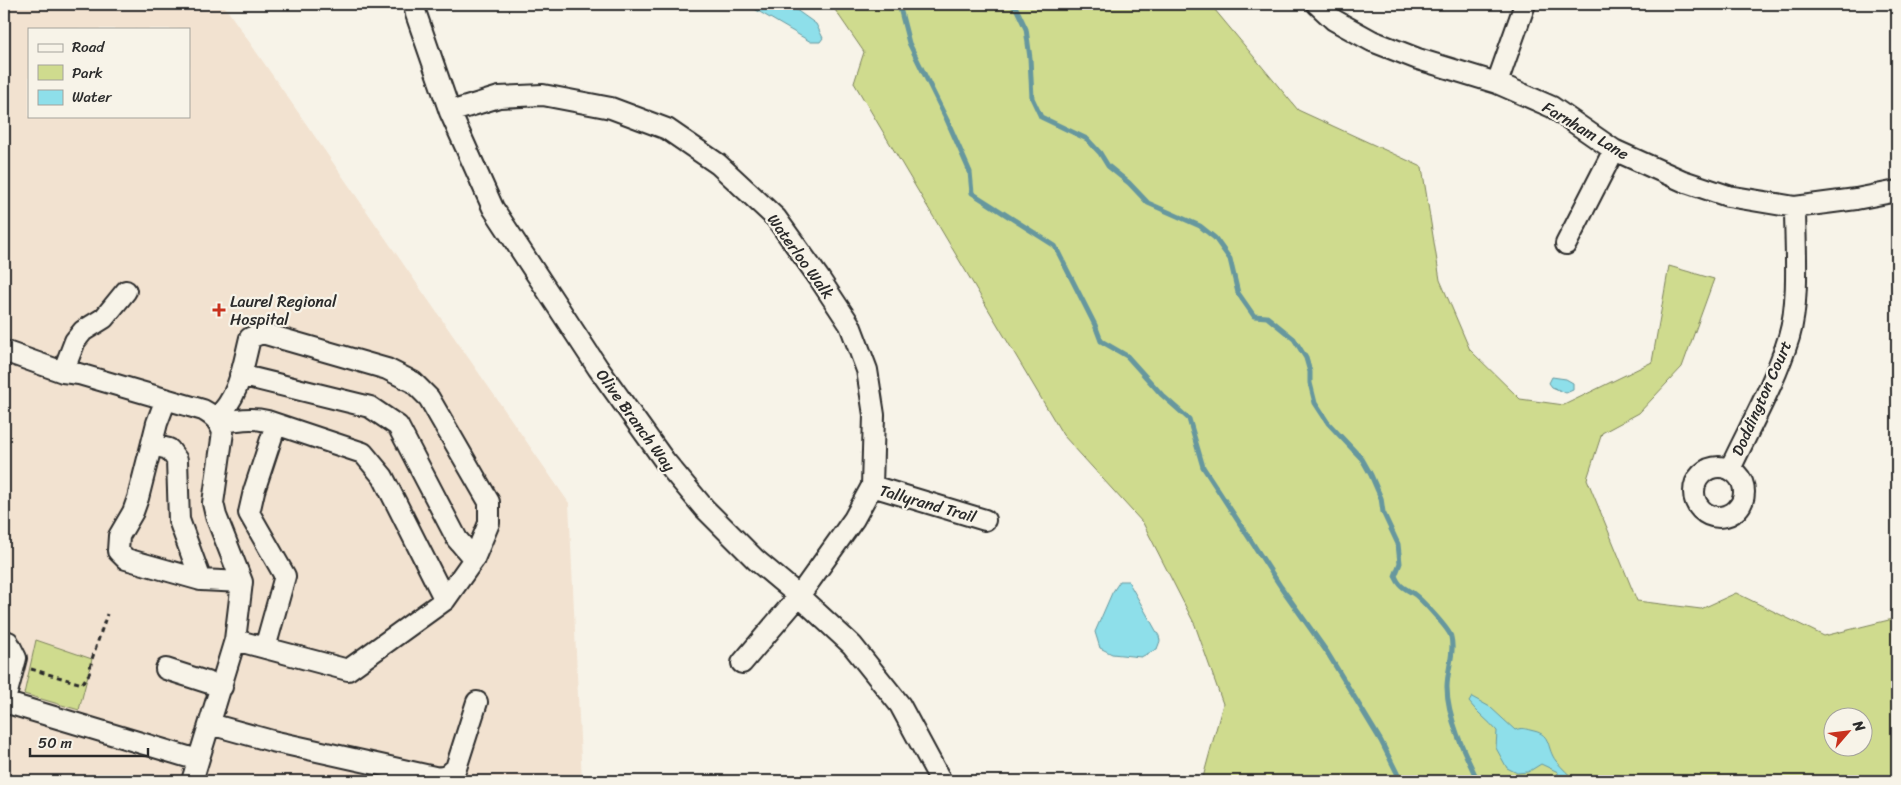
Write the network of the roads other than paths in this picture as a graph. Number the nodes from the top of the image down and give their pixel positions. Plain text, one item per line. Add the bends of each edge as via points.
1 (414, 4) edge
2 (1317, 4) edge
3 (1525, 4) edge
4 (1497, 82) junction
5 (450, 112) junction
6 (1614, 150) junction
7 (1897, 191) edge
8 (1795, 207) junction
9 (1566, 244) dead end
10 (126, 291) dead end
11 (4, 351) edge
12 (63, 372) junction
13 (240, 375) junction
14 (166, 398) junction
15 (218, 420) junction
16 (276, 424) junction
17 (152, 445) junction
18 (1730, 469) dead end
19 (872, 486) junction
20 (984, 520) dead end
21 (474, 559) junction
22 (201, 580) junction
23 (242, 582) junction
24 (799, 596) junction
25 (445, 600) junction
26 (236, 640) junction
27 (4, 641) edge
28 (266, 648) junction
29 (742, 663) dead end
30 (166, 669) dead end
31 (222, 687) junction
32 (4, 702) edge
33 (477, 702) dead end
34 (210, 724) junction
35 (198, 760) junction
36 (192, 781) edge
37 (941, 781) edge

1 - 5 street, Olive Branch Way
2 - 4 street, Farnham Lane via 1334,20 1372,41 1418,59
3 - 4 street
4 - 6 street, Farnham Lane via 1552,107
5 - 19 street, Waterloo Walk via 498,97 542,95 611,108 667,130 718,164 776,218 850,325 867,370 874,415
5 - 24 street, Olive Branch Way via 493,208 598,368 664,460 704,508 756,560
6 - 8 street, Farnham Lane via 1683,181 1728,196
6 - 9 street
7 - 8 street, Farnham Lane
8 - 18 street, Doddington Court via 1794,299 1789,335 1772,380
10 - 12 street via 104,318 83,331
11 - 12 street
12 - 14 street
13 - 15 street via 230,404
13 - 21 street via 370,407 398,426 457,539
13 - 21 street via 250,338 262,333 388,369 413,382 429,398 489,502 489,523
14 - 15 street via 203,410
14 - 17 street
15 - 16 street via 255,418
15 - 23 street via 223,432 213,503
16 - 25 street via 363,453 383,477
16 - 28 street via 249,513 284,576
17 - 22 street via 169,449 177,460 179,520
17 - 22 street via 136,505 119,536 118,551 126,560
19 - 20 street, Tallyrand Trail
19 - 24 street, Waterloo Walk via 854,519
21 - 25 street
22 - 23 street
23 - 26 street
24 - 29 street, Waterloo Walk
24 - 37 street, Olive Branch Way via 852,645 900,705
25 - 28 street via 348,670
26 - 28 street
26 - 31 street
27 - 32 street via 8,642 16,658
30 - 31 street
31 - 34 street
32 - 35 street
33 - 34 street via 456,768 439,778
34 - 35 street
35 - 36 street

